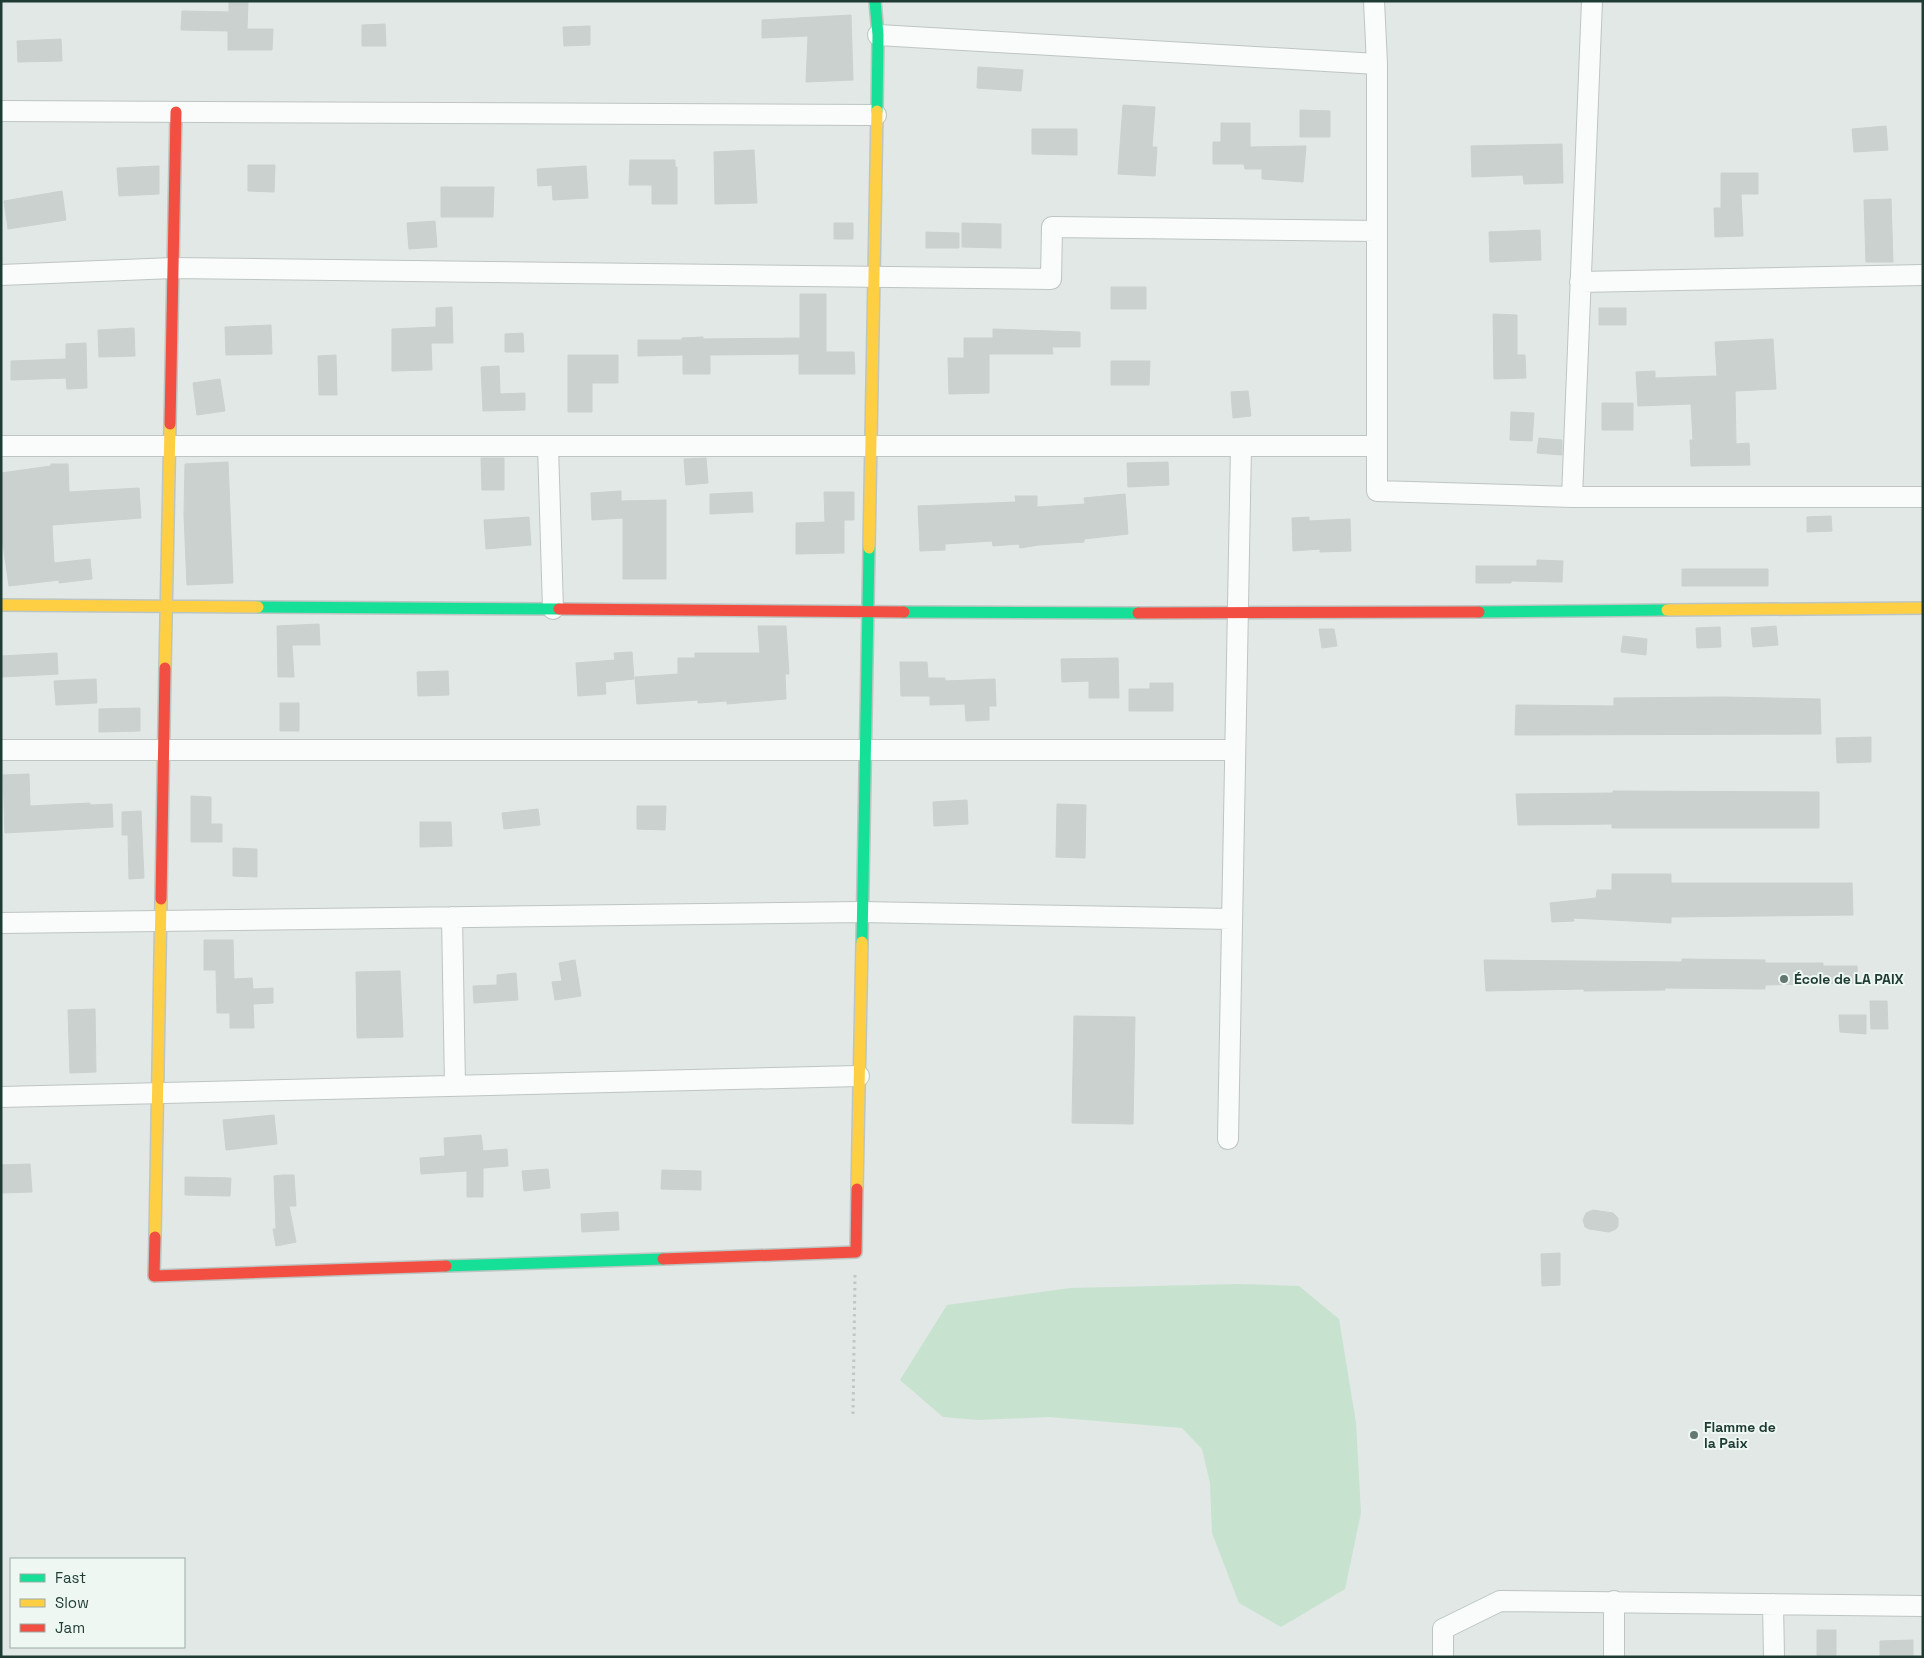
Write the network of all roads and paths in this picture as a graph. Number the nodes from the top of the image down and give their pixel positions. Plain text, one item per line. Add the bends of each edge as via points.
1 (875, 1) edge
2 (1374, 1) edge
3 (1592, 1) edge
4 (878, 35) junction
5 (1377, 64) junction
6 (1, 111) edge
7 (176, 112) junction
8 (876, 115) junction
9 (1377, 231) junction
10 (173, 268) junction
11 (1, 275) edge
12 (1923, 275) edge
13 (874, 277) junction
14 (1580, 282) junction
15 (1, 446) edge
16 (170, 446) junction
17 (548, 446) junction
18 (870, 446) junction
19 (1241, 446) junction
20 (1377, 446) junction
21 (1572, 497) junction
22 (1923, 497) edge
23 (1, 605) edge
24 (167, 606) junction
25 (1923, 608) edge
26 (553, 609) junction
27 (868, 611) junction
28 (1238, 614) junction
29 (1, 750) edge
30 (164, 750) junction
31 (865, 750) junction
32 (1235, 750) junction
33 (862, 912) junction
34 (452, 917) junction
35 (1232, 919) junction
36 (161, 921) junction
37 (1, 923) edge
38 (859, 1076) junction
39 (455, 1086) junction
40 (157, 1094) junction
41 (1, 1097) edge
42 (1228, 1139) dead end
43 (856, 1252) junction
44 (853, 1414) dead end
45 (1614, 1601) junction
46 (1773, 1604) junction
47 (1923, 1606) edge
48 (1443, 1657) edge
49 (1614, 1657) edge
50 (1774, 1657) edge

1 - 4 street
2 - 5 street
3 - 14 street
4 - 5 street
4 - 8 street
5 - 9 street
6 - 7 street
7 - 8 street
7 - 10 street
8 - 13 street
9 - 13 street via 1052,227 1051,279
9 - 20 street
10 - 11 street
10 - 13 street
10 - 16 street
12 - 14 street
13 - 18 street
14 - 21 street
15 - 16 street
16 - 17 street
16 - 24 street
17 - 18 street
17 - 26 street
18 - 19 street
18 - 27 street
19 - 20 street
19 - 28 street
20 - 21 street via 1377,491
21 - 22 street
23 - 24 street
24 - 26 street
24 - 30 street
25 - 28 street
26 - 27 street
27 - 28 street
27 - 31 street
28 - 32 street
29 - 30 street
30 - 31 street
30 - 36 street
31 - 32 street
31 - 33 street
32 - 35 street
33 - 34 street
33 - 35 street
33 - 38 street
34 - 36 street
34 - 39 street
35 - 42 street
36 - 37 street
36 - 40 street
38 - 39 street
38 - 43 street
39 - 40 street
40 - 41 street
40 - 43 street via 154,1276
43 - 44 path
45 - 46 street
45 - 48 street via 1500,1601 1443,1629
45 - 49 street
46 - 47 street
46 - 50 street

